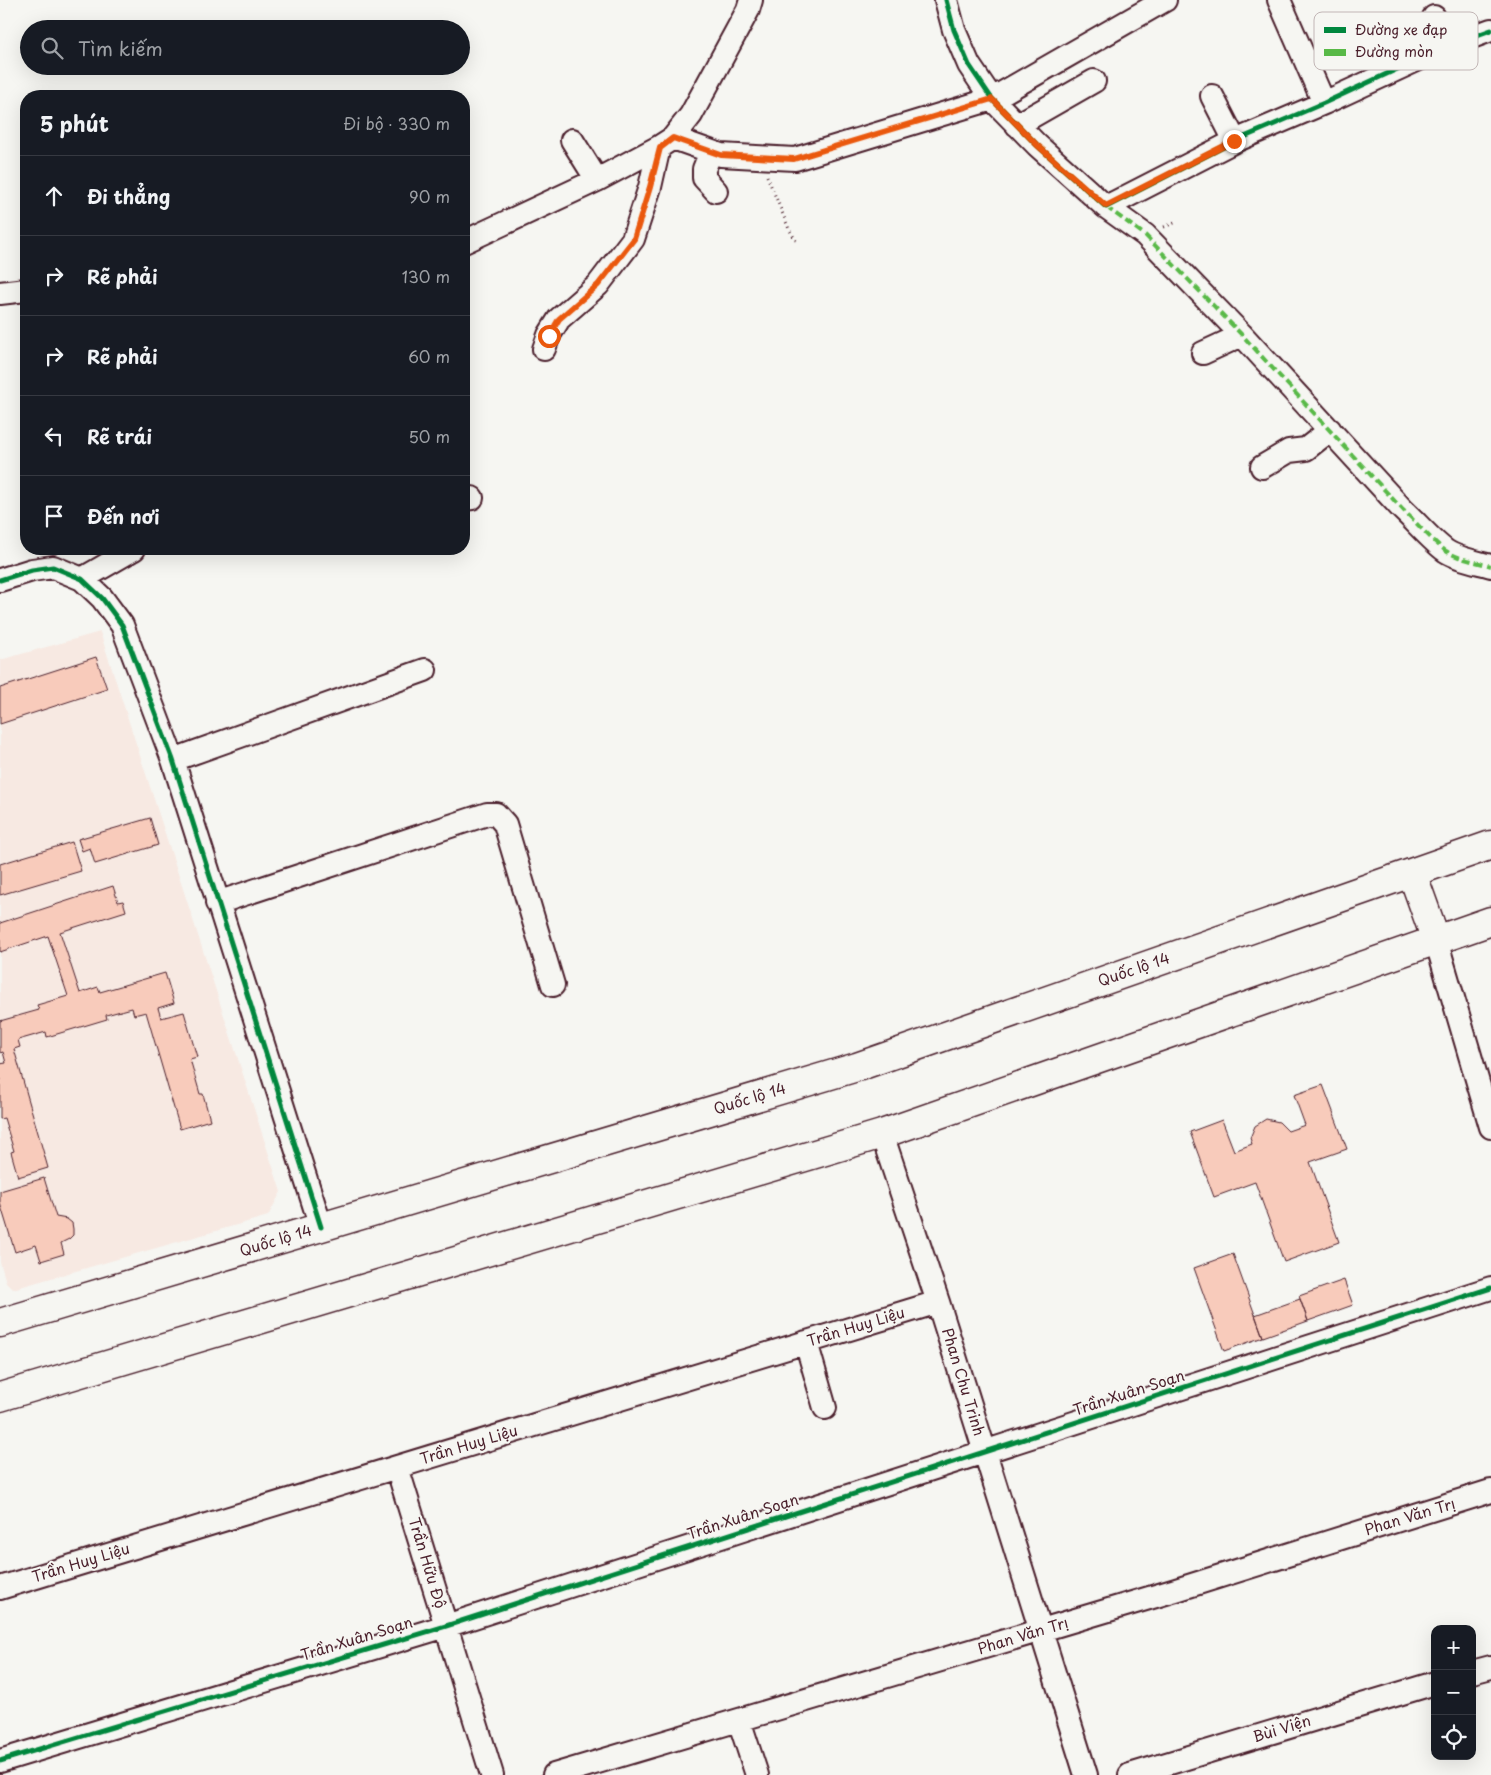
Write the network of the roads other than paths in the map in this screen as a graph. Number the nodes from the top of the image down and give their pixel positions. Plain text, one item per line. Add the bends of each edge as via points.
1 (751, 0) edge
2 (946, 0) edge
3 (1165, 0) edge
4 (1279, 0) edge
5 (1491, 30) edge
6 (1478, 35) edge
7 (1395, 70) edge
8 (1094, 81) dead end
9 (1212, 96) dead end
10 (992, 99) junction
11 (1324, 103) junction
12 (1016, 125) junction
13 (572, 140) dead end
14 (1234, 141) junction
15 (666, 143) junction
16 (711, 152) junction
17 (597, 180) junction
18 (716, 191) dead end
19 (1106, 206) junction
20 (470, 239) edge
21 (20, 291) edge
22 (0, 293) edge
23 (1242, 335) junction
24 (544, 348) dead end
25 (1203, 353) dead end
26 (1330, 430) junction
27 (1262, 467) dead end
28 (124, 555) edge
29 (1491, 566) edge
30 (82, 579) junction
31 (0, 580) edge
32 (425, 670) dead end
33 (173, 760) junction
34 (1491, 845) edge
35 (1412, 873) junction
36 (218, 903) junction
37 (1491, 921) edge
38 (1436, 940) junction
39 (553, 985) dead end
40 (1491, 1127) edge
41 (882, 1134) junction
42 (321, 1227) junction
43 (1491, 1288) edge
44 (938, 1302) junction
45 (0, 1323) edge
46 (806, 1342) junction
47 (0, 1397) edge
48 (825, 1408) dead end
49 (985, 1452) junction
50 (397, 1467) junction
51 (1491, 1491) edge
52 (0, 1588) edge
53 (446, 1626) junction
54 (1041, 1631) junction
55 (1491, 1666) edge
56 (1476, 1671) edge
57 (1431, 1684) edge
58 (739, 1720) junction
59 (0, 1761) edge
60 (492, 1775) edge
61 (554, 1775) edge
62 (757, 1775) edge
63 (1086, 1775) edge
64 (1130, 1775) edge

1 - 15 street via 691,115
2 - 10 street via 969,66
3 - 10 street
4 - 11 street
5 - 6 street
7 - 11 street
8 - 12 street
9 - 14 street
10 - 12 street
10 - 16 street via 794,159
11 - 14 street
12 - 19 street
13 - 17 street
14 - 19 street
15 - 16 street
15 - 17 street
15 - 24 street via 634,239 598,285 559,319
16 - 18 street via 704,178
17 - 20 street
19 - 23 street via 1145,235
21 - 22 street
23 - 25 street
23 - 26 street
26 - 27 street via 1306,449 1289,451
26 - 29 street via 1403,510 1447,552
28 - 30 street
30 - 31 street via 53,567
30 - 33 street via 102,598 122,625
32 - 33 street
33 - 36 street
34 - 35 highway, Quốc lộ 14
35 - 38 highway
35 - 42 highway, Quốc lộ 14 via 858,1067
36 - 39 street via 487,814 496,814 505,824
36 - 42 street
37 - 38 highway
38 - 40 street
38 - 41 highway
41 - 44 street, Phan Chu Trinh
41 - 47 highway
42 - 45 highway, Quốc lộ 14
43 - 49 street, Trần Xuân Soạn
44 - 46 street, Trần Huy Liệu
44 - 49 street, Phan Chu Trinh
46 - 48 street
46 - 50 street, Trần Huy Liệu
49 - 53 street, Trần Xuân Soạn
49 - 54 street, Phan Chu Trinh
50 - 52 street, Trần Huy Liệu
50 - 53 street, Trần Hữu Độ
51 - 54 street, Phan Văn Trị
53 - 59 street, Trần Xuân Soạn
53 - 60 street, Trần Hữu Độ
54 - 58 street, Phan Văn Trị
54 - 63 street, Phan Chu Trinh
55 - 56 street
57 - 64 street, Bùi Viện
58 - 61 street, Phan Văn Trị
58 - 62 street

